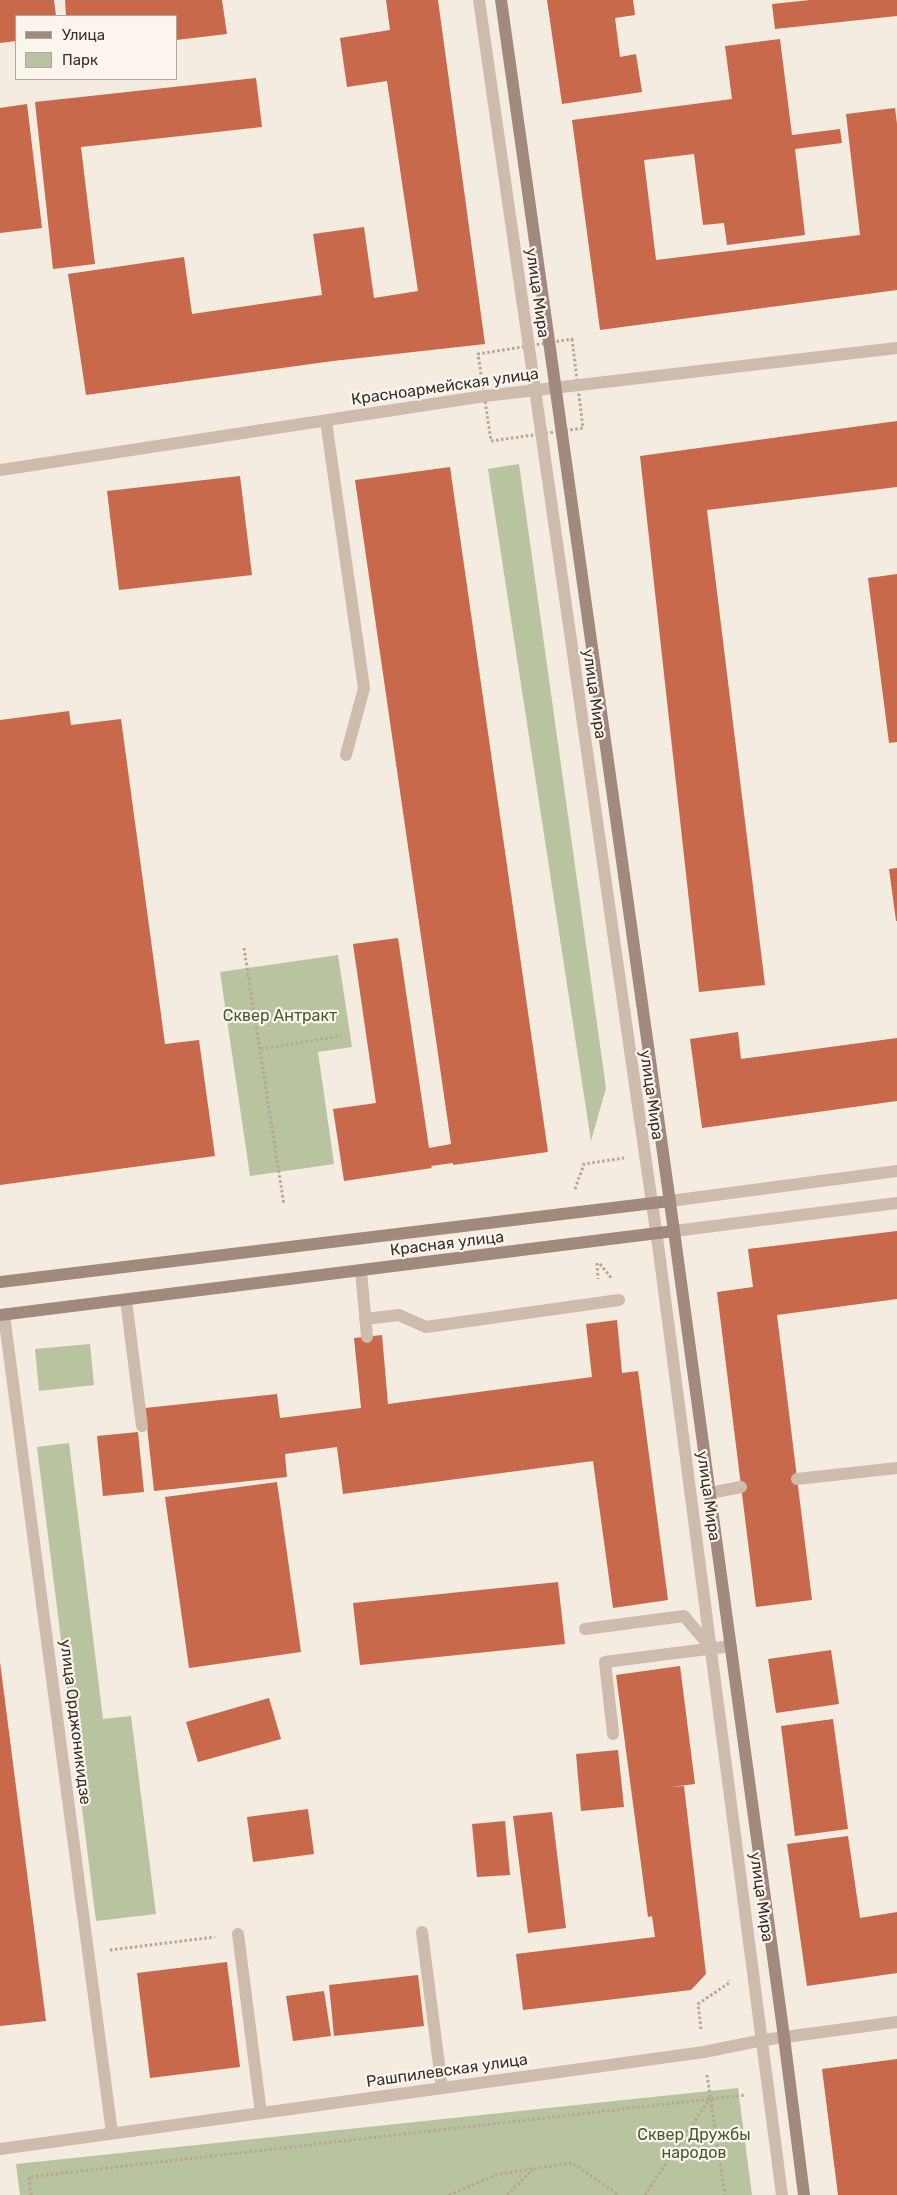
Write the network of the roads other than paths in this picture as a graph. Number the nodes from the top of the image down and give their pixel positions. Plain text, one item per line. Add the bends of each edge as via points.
1 (479, 0) edge
2 (501, 0) edge
3 (897, 348) edge
4 (557, 387) junction
5 (534, 390) junction
6 (326, 421) junction
7 (0, 470) edge
8 (346, 755) dead end
9 (897, 1171) edge
10 (670, 1201) junction
11 (652, 1202) junction
12 (897, 1203) edge
13 (674, 1232) junction
14 (656, 1234) junction
15 (361, 1271) junction
16 (0, 1282) edge
17 (126, 1300) junction
18 (619, 1300) dead end
19 (2, 1315) edge
20 (365, 1319) junction
21 (367, 1337) dead end
22 (142, 1426) dead end
23 (897, 1468) edge
24 (797, 1479) dead end
25 (741, 1487) dead end
26 (710, 1493) junction
27 (585, 1629) dead end
28 (730, 1646) junction
29 (711, 1648) junction
30 (613, 1734) dead end
31 (422, 1932) dead end
32 (238, 1934) road end
33 (897, 2022) edge
34 (784, 2037) junction
35 (763, 2040) junction
36 (442, 2088) junction
37 (261, 2113) junction
38 (112, 2133) junction
39 (0, 2148) edge
40 (782, 2195) edge
41 (804, 2195) edge

1 - 5 street, улица Мира
2 - 4 main road, улица Мира
3 - 4 street, Красноармейская улица
4 - 5 street, Красноармейская улица
4 - 10 main road, улица Мира
5 - 6 street, Красноармейская улица
5 - 11 street, улица Мира
6 - 7 street, Красноармейская улица
6 - 8 street via 364,688
9 - 10 street, Красная улица
10 - 11 main road, Красная улица
10 - 13 main road, улица Мира
11 - 14 street, улица Мира
11 - 16 main road, Красная улица
12 - 13 street, Красная улица
13 - 14 main road, Красная улица
13 - 26 main road, улица Мира
14 - 15 main road, Красная улица
14 - 29 street, улица Мира
15 - 17 main road, Красная улица
15 - 20 street
17 - 19 main road, Красная улица
17 - 22 street
18 - 20 street via 426,1327 399,1315
19 - 38 street, улица Орджоникидзе
20 - 21 street
23 - 24 street
25 - 26 street
26 - 28 main road, улица Мира
27 - 29 street via 684,1616
28 - 29 street
28 - 34 main road, улица Мира
29 - 30 street via 605,1662
29 - 35 street, улица Мира
31 - 36 street
32 - 37 street
33 - 34 street, Рашпилевская улица
34 - 35 street, Рашпилевская улица
34 - 41 main road, улица Мира
35 - 36 street, Рашпилевская улица via 704,2052
35 - 40 street, улица Мира
36 - 37 street, Рашпилевская улица
37 - 38 street, Рашпилевская улица
38 - 39 street, Рашпилевская улица

